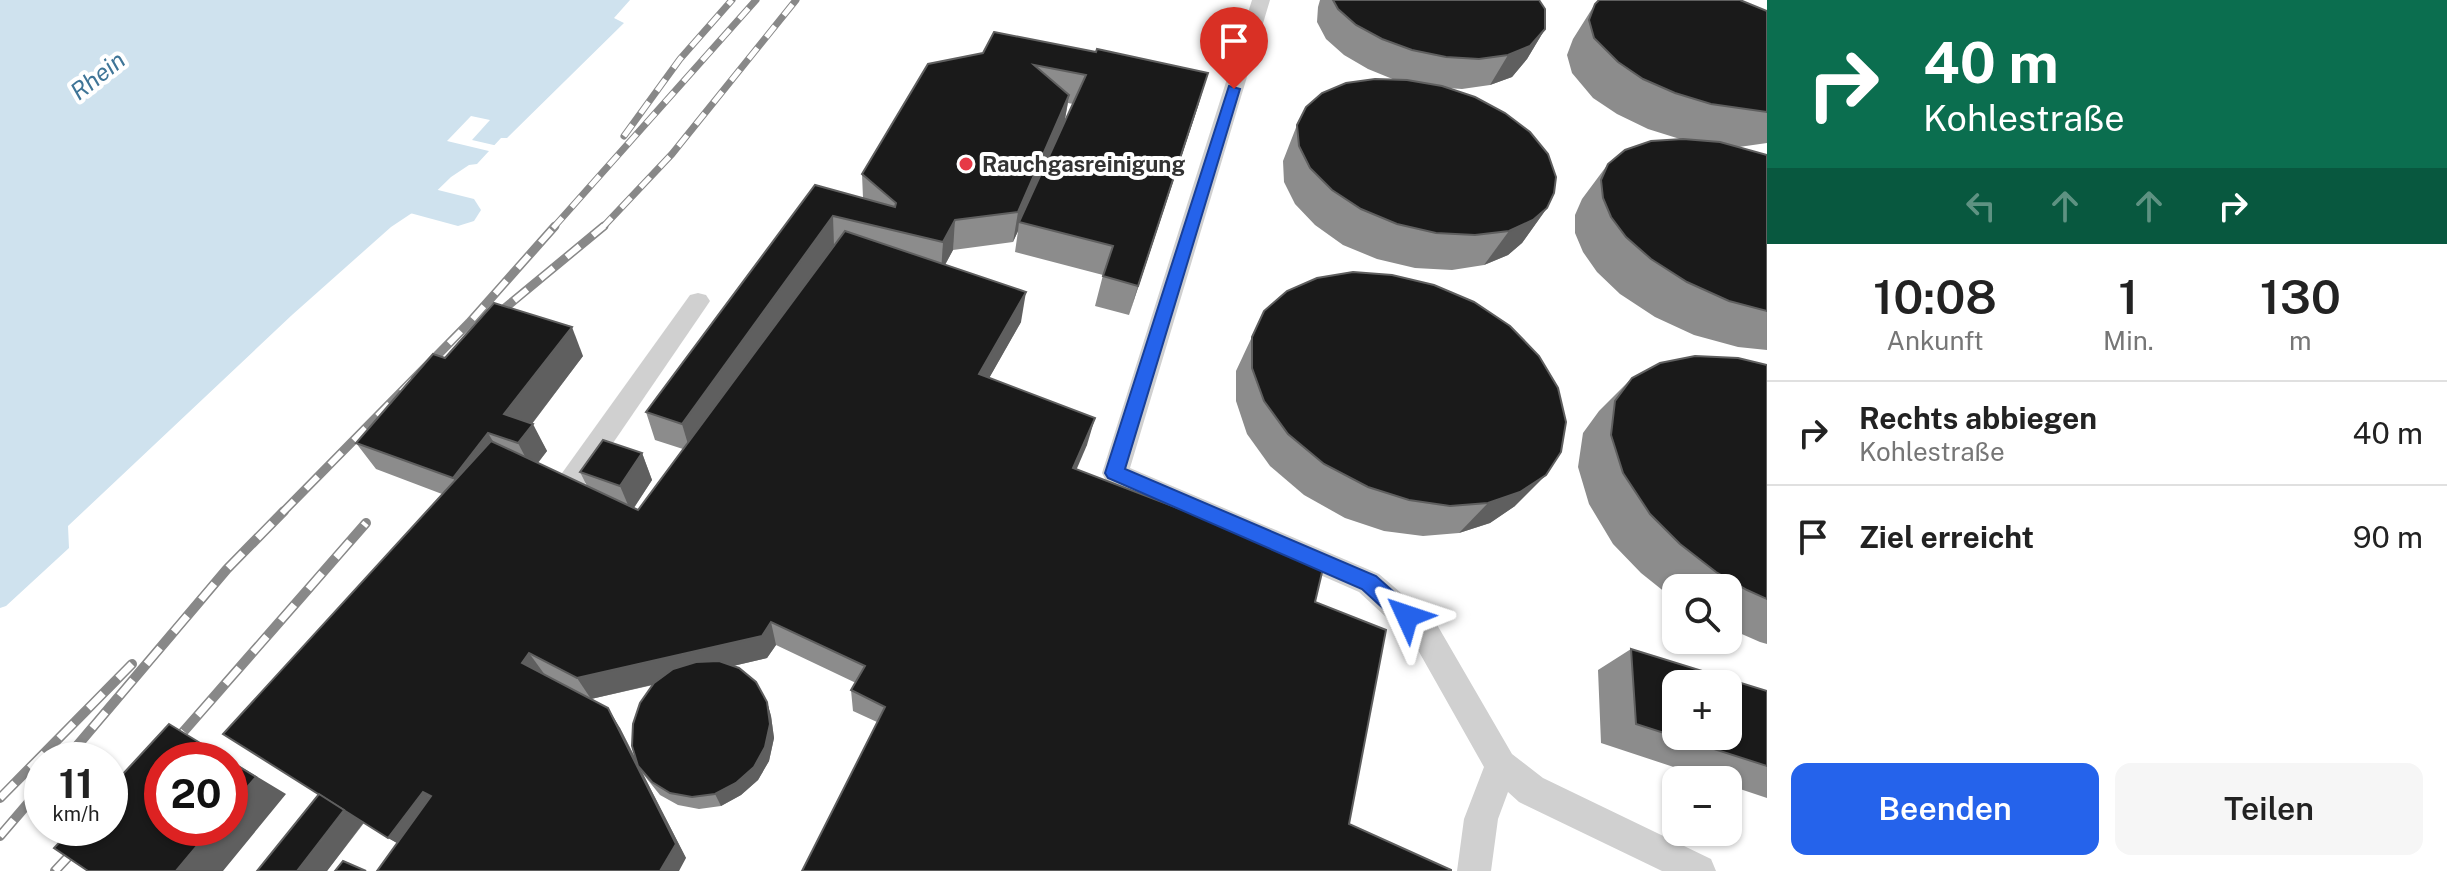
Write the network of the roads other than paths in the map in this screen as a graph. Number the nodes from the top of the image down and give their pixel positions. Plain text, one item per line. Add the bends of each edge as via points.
1 (1261, 0) edge
2 (698, 301) dead end
3 (562, 495) edge
4 (1501, 765) junction
5 (1474, 871) edge
6 (1699, 871) edge

1 - 4 lane via 1115,473 1369,583 1425,633
2 - 3 lane
4 - 5 lane via 1481,819
4 - 6 lane via 1531,790

